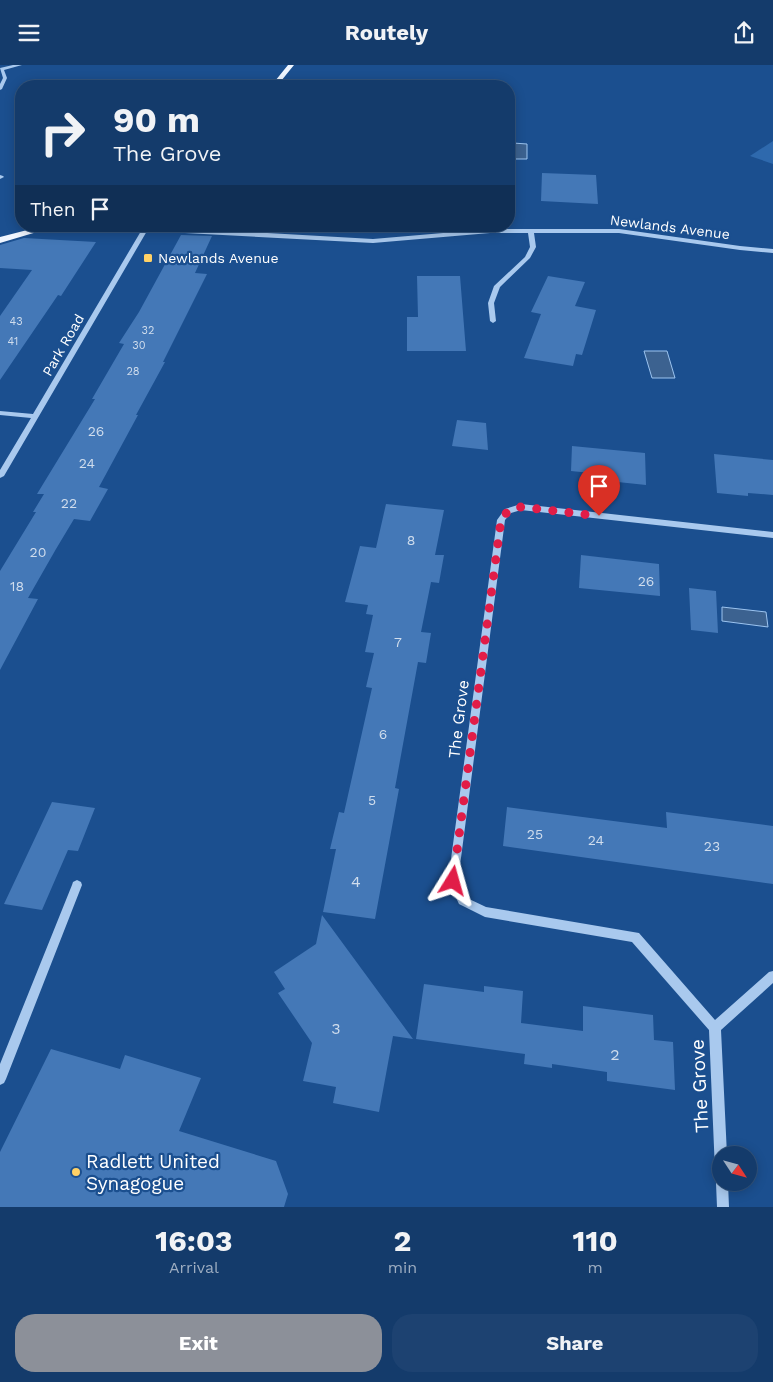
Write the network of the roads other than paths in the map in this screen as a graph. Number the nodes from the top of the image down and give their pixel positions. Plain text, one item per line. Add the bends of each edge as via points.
1 (20, 65) edge
2 (291, 65) edge
3 (1, 69) edge
4 (279, 80) edge
5 (0, 89) edge
6 (531, 230) junction
7 (515, 231) edge
8 (31, 232) edge
9 (144, 232) edge
10 (213, 232) edge
11 (500, 232) edge
12 (0, 240) edge
13 (773, 251) edge
14 (493, 321) dead end
15 (0, 413) edge
16 (35, 416) junction
17 (0, 476) edge
18 (773, 535) edge
19 (77, 885) dead end
20 (773, 976) edge
21 (715, 1029) junction
22 (0, 1079) edge
23 (720, 1146) edge
24 (722, 1191) edge
25 (723, 1207) edge

1 - 3 street
2 - 4 main road
3 - 5 street via 5,78
6 - 7 street, Newlands Avenue
6 - 13 street, Newlands Avenue via 632,232
6 - 14 street via 533,247 527,257 497,286 491,303
8 - 12 main road
9 - 16 street, Park Road
10 - 11 street, Newlands Avenue via 363,241
15 - 16 street
16 - 17 street, Park Road
18 - 21 street, The Grove via 521,507 508,511 501,520 453,881 463,901 485,912 635,937
19 - 22 street
20 - 21 street, The Grove
21 - 23 street, The Grove
24 - 25 street

